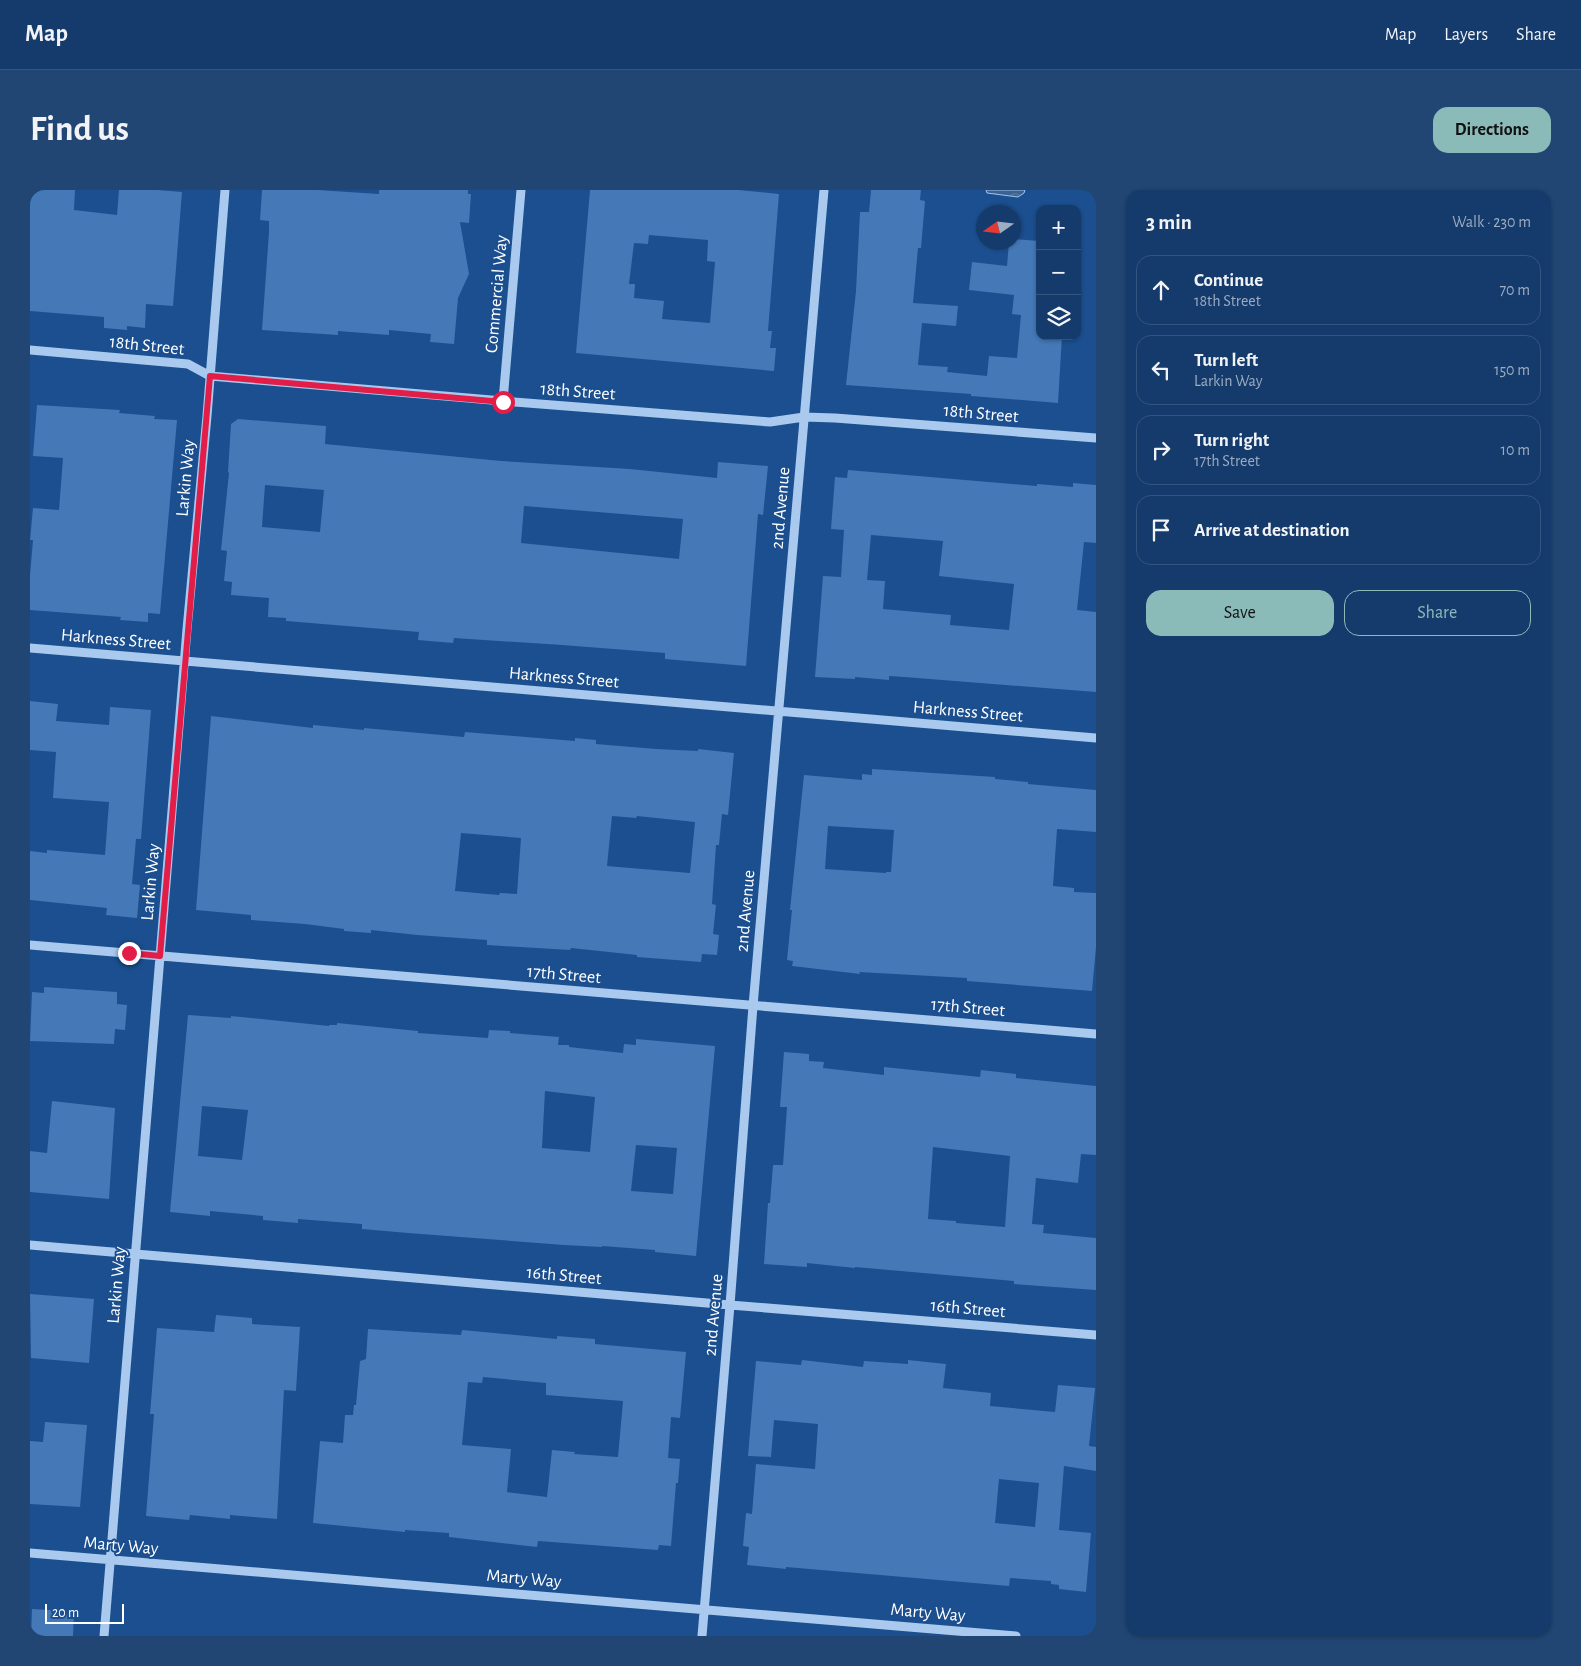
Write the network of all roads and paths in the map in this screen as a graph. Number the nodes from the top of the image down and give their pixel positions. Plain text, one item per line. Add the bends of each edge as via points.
1 (225, 190) edge
2 (521, 190) edge
3 (824, 190) edge
4 (30, 350) edge
5 (210, 376) junction
6 (503, 402) junction
7 (804, 417) junction
8 (1096, 438) edge
9 (30, 648) edge
10 (184, 661) junction
11 (779, 711) junction
12 (1096, 738) edge
13 (30, 945) edge
14 (160, 956) junction
15 (753, 1006) junction
16 (1096, 1034) edge
17 (30, 1245) edge
18 (135, 1254) junction
19 (730, 1305) junction
20 (1096, 1334) edge
21 (30, 1553) edge
22 (110, 1560) junction
23 (705, 1610) junction
24 (104, 1636) edge
25 (702, 1636) edge
26 (1016, 1636) edge

1 - 5 street, Larkin Way
2 - 6 street, Commercial Way
3 - 7 street, 2nd Avenue
4 - 5 street, 18th Street via 188,364
5 - 6 street, 18th Street
5 - 10 street, Larkin Way
6 - 7 street, 18th Street via 770,422
7 - 8 street, 18th Street
7 - 11 street, 2nd Avenue
9 - 10 street, Harkness Street
10 - 11 street, Harkness Street
10 - 14 street, Larkin Way
11 - 12 street, Harkness Street
11 - 15 street, 2nd Avenue
13 - 14 street, 17th Street
14 - 15 street, 17th Street
14 - 18 street, Larkin Way
15 - 16 street, 17th Street
15 - 19 street, 2nd Avenue
17 - 18 street, 16th Street
18 - 19 street, 16th Street
18 - 22 street, Larkin Way
19 - 20 street, 16th Street
19 - 23 street, 2nd Avenue
21 - 22 street, Marty Way
22 - 23 street, Marty Way
22 - 24 street, Larkin Way
23 - 25 street, 2nd Avenue
23 - 26 street, Marty Way

